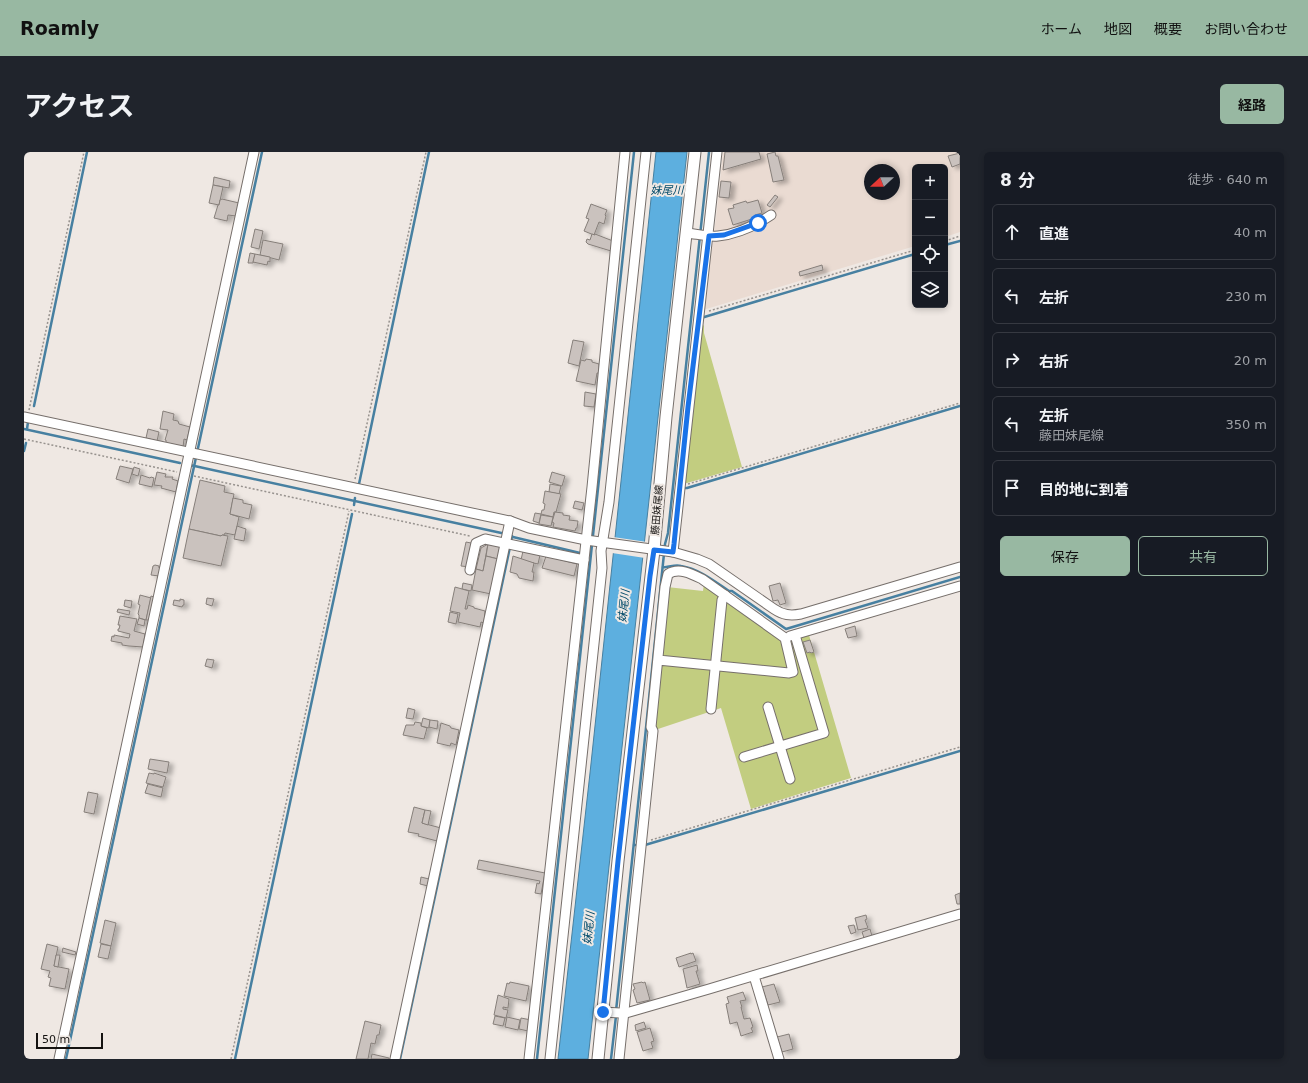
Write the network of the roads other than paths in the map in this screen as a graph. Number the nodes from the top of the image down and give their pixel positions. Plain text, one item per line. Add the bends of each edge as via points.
1 (254, 152) edge
2 (625, 152) edge
3 (646, 152) edge
4 (695, 152) edge
5 (717, 152) edge
6 (771, 215) dead end
7 (699, 234) junction
8 (26, 417) edge
9 (194, 452) junction
10 (509, 536) junction
11 (596, 542) junction
12 (660, 551) junction
13 (584, 560) junction
14 (960, 567) edge
15 (470, 570) dead end
16 (719, 582) junction
17 (960, 586) edge
18 (726, 595) junction
19 (897, 595) junction
20 (795, 635) junction
21 (785, 638) junction
22 (658, 660) junction
23 (715, 667) junction
24 (768, 707) dead end
25 (711, 709) dead end
26 (780, 746) junction
27 (744, 756) dead end
28 (790, 779) dead end
29 (960, 914) edge
30 (754, 976) junction
31 (615, 1013) junction
32 (59, 1059) edge
33 (395, 1059) edge
34 (529, 1059) edge
35 (550, 1059) edge
36 (598, 1059) edge
37 (618, 1059) edge
38 (779, 1059) edge

1 - 9 street
2 - 11 street
3 - 11 street via 609,502
4 - 7 main road, 藤田妹尾線
5 - 7 street
6 - 7 street via 743,230 718,236
7 - 12 main road, 藤田妹尾線 via 666,417
7 - 12 street via 699,316 680,487
8 - 9 street
9 - 10 street via 353,487
9 - 32 street via 184,474
10 - 11 street via 529,528
10 - 13 street
10 - 15 street via 485,539 476,543
10 - 33 street
11 - 12 street
11 - 13 street
11 - 35 street via 601,551 602,568
12 - 16 street via 702,561
12 - 31 main road, 藤田妹尾線 via 650,576 619,853
13 - 34 street
14 - 19 street
16 - 18 street
16 - 19 street via 780,612 793,615
16 - 22 street via 690,573 673,571 668,574
17 - 19 street
18 - 21 street
18 - 23 street via 722,600
19 - 20 street
20 - 21 street
20 - 26 street via 824,732
21 - 23 street via 794,672
22 - 23 street
22 - 31 street via 641,844
23 - 25 street
24 - 26 street
26 - 27 street
26 - 28 street
29 - 30 street
30 - 31 street
30 - 38 street
31 - 36 main road, 藤田妹尾線
31 - 37 street

